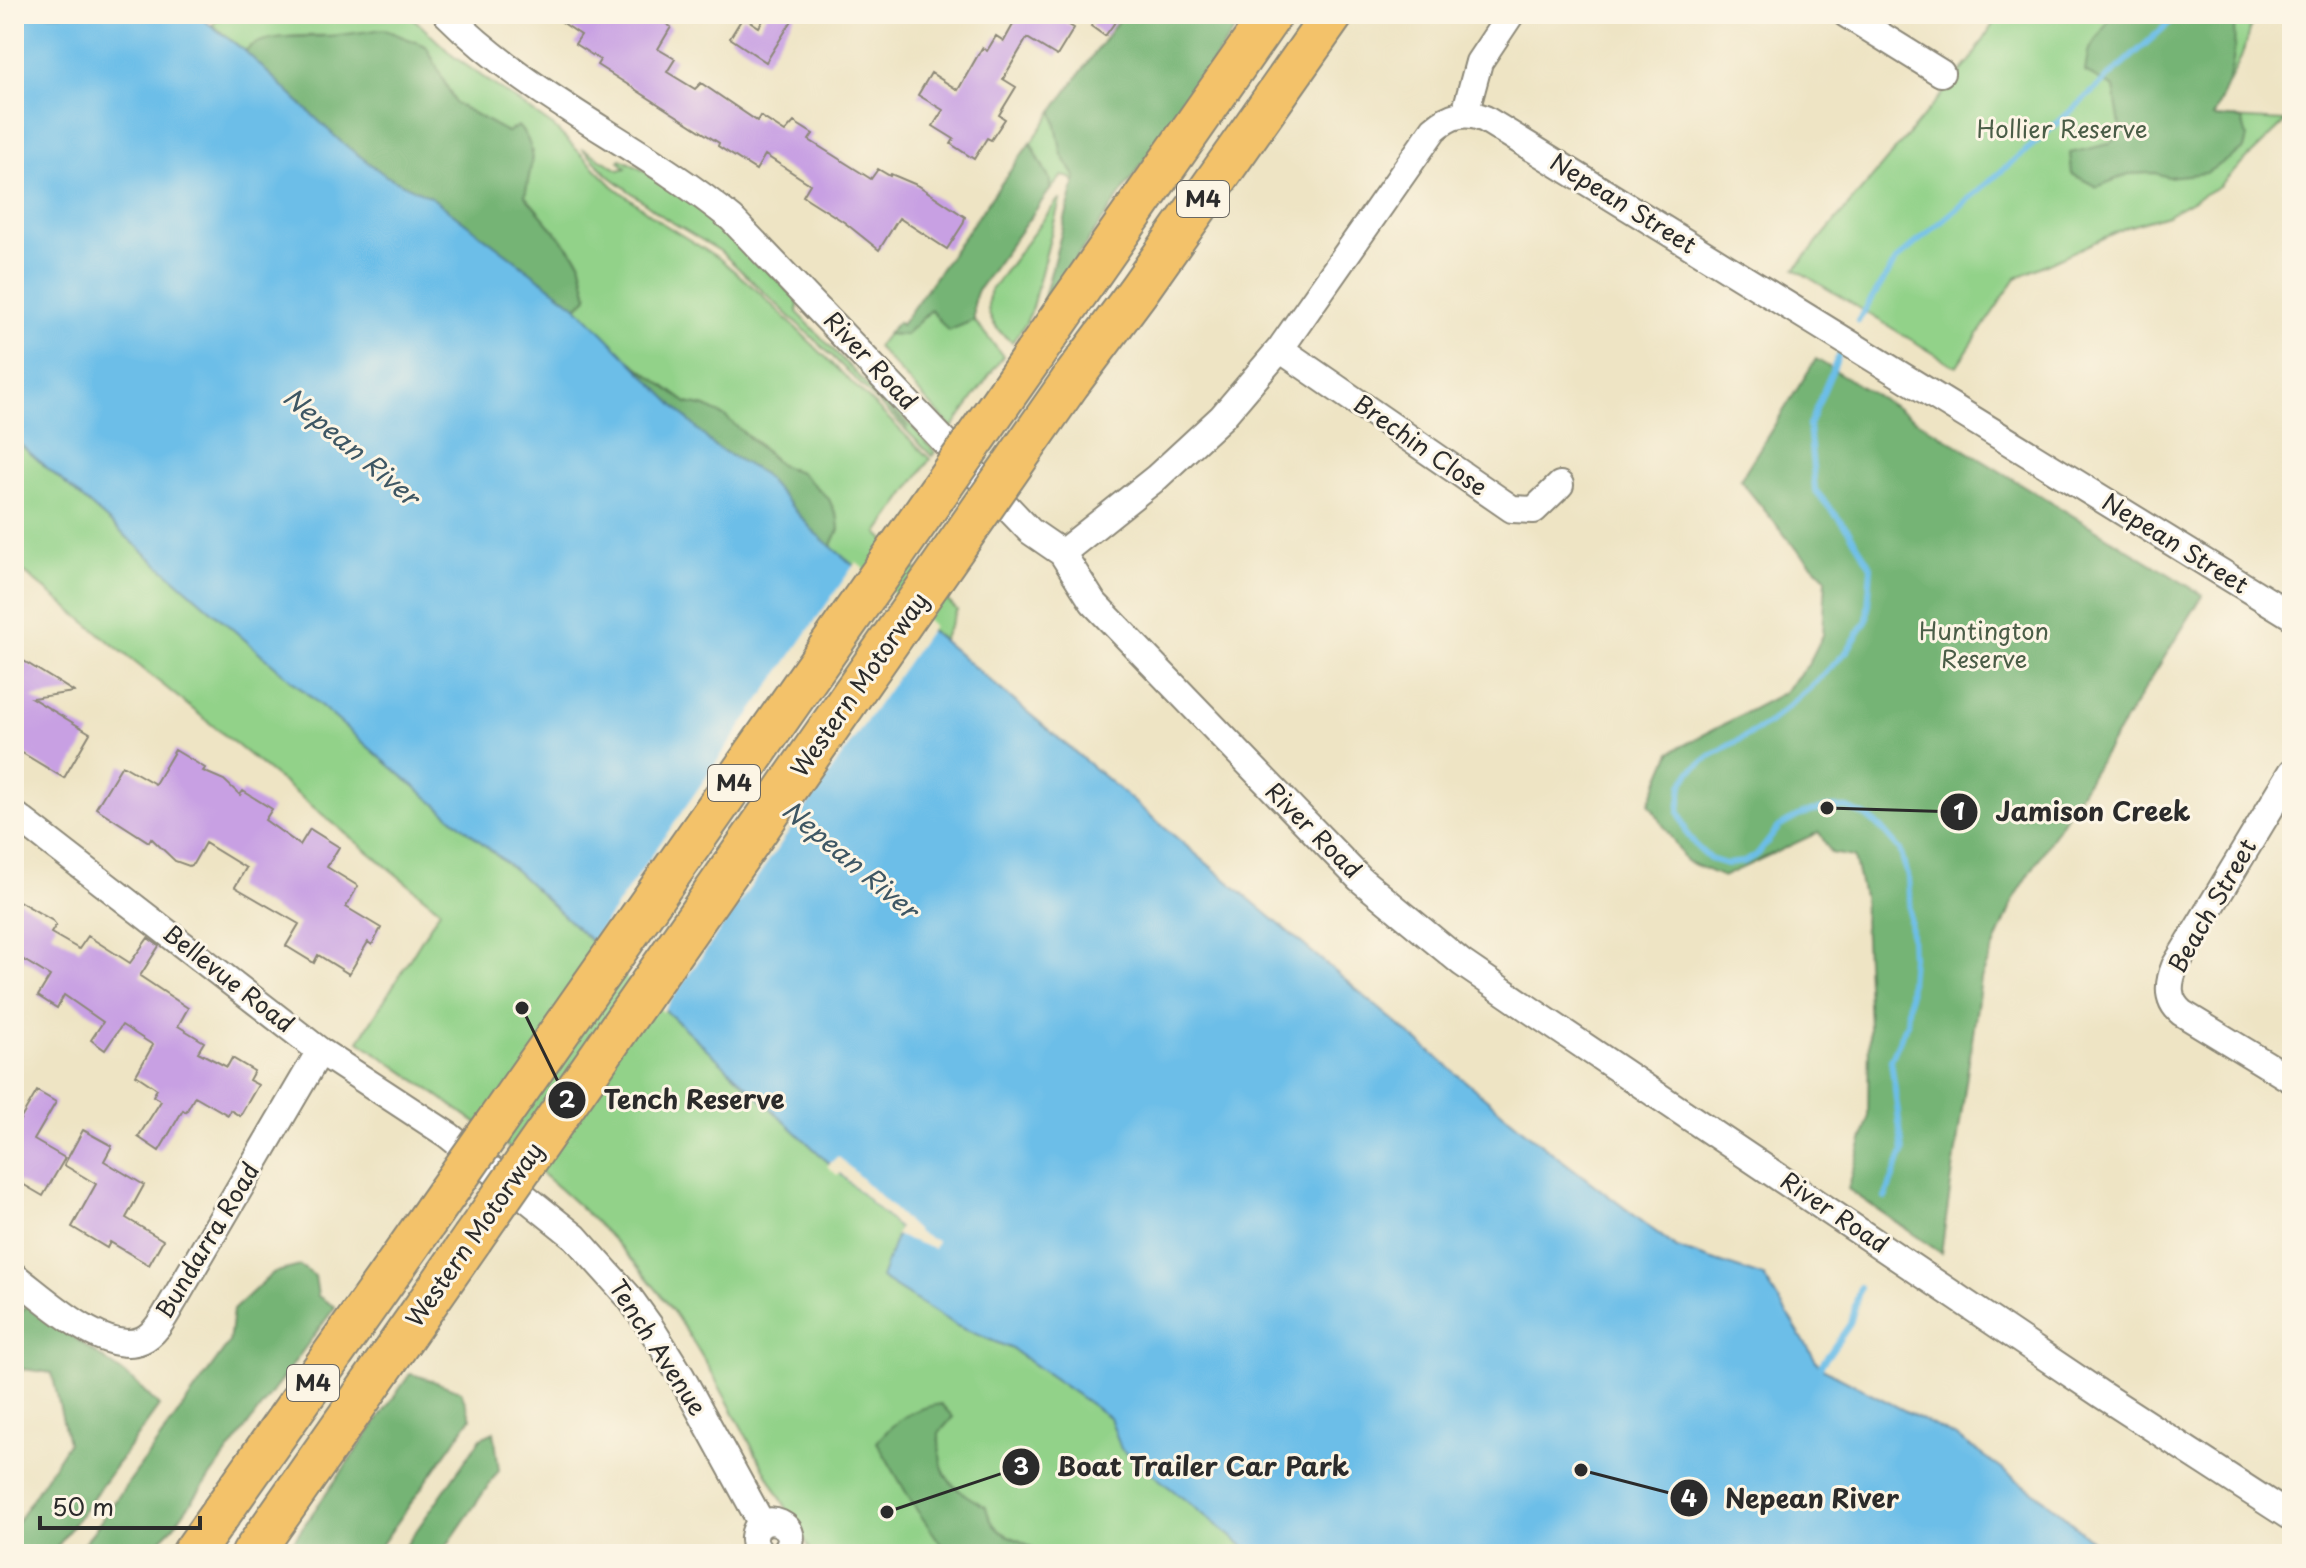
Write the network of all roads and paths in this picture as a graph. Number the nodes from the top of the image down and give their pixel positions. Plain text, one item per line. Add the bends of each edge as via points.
1 (1272, 14) edge
2 (1333, 14) edge
3 (1511, 14) edge
4 (1846, 14) edge
5 (455, 17) edge
6 (1941, 73) dead end
7 (1465, 114) junction
8 (1280, 349) junction
9 (1560, 485) dead end
10 (1062, 553) junction
11 (2292, 616) edge
12 (2292, 772) edge
13 (14, 814) edge
14 (320, 1051) junction
15 (2292, 1080) edge
16 (448, 1135) joint
17 (14, 1276) edge
18 (2292, 1518) edge
19 (762, 1524) junction
20 (192, 1554) edge
21 (252, 1554) edge
22 (761, 1554) edge
23 (783, 1554) edge

1 - 20 highway, Western Motorway / M4, bridge
2 - 21 highway, Western Motorway / M4, bridge
3 - 7 street via 1479,62
4 - 6 street
5 - 10 street, River Road via 484,49 732,219 1030,531
7 - 8 street via 1434,129
7 - 11 street, Nepean Street via 1499,128
8 - 9 street, Brechin Close via 1512,509 1534,510
8 - 10 street via 1222,417
10 - 18 street, River Road via 1093,602 1308,828 1360,879 1462,963
12 - 15 street, Beach Street via 2175,966 2170,987 2172,1002 2182,1013
13 - 14 street, Bellevue Road
14 - 16 street, Bellevue Road
14 - 17 street, Bundarra Road via 158,1327 145,1339 119,1344 95,1335
16 - 19 street, Tench Avenue via 552,1216 629,1297 681,1376
19 - 22 street via 754,1540
19 - 23 street via 779,1522 788,1530 790,1541

